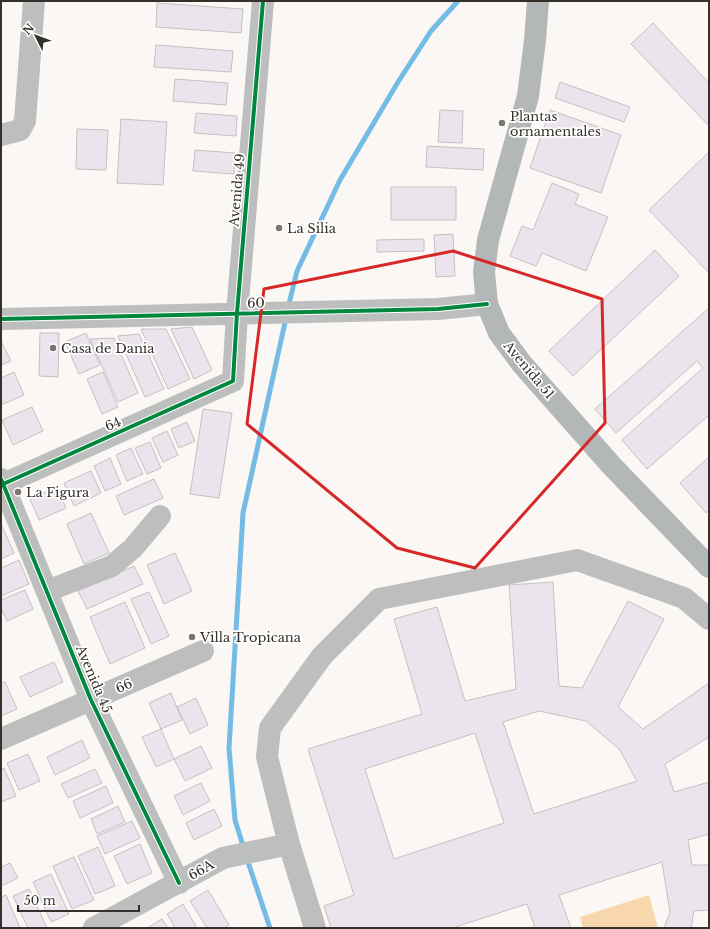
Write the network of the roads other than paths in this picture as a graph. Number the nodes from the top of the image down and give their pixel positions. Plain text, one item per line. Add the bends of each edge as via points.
1 (34, 1) edge
2 (263, 1) edge
3 (538, 1) edge
4 (1, 135) edge
5 (487, 304) junction
6 (237, 313) junction
7 (1, 320) edge
8 (233, 381) joint
9 (2, 483) edge
10 (160, 516) dead end
11 (709, 567) edge
12 (47, 592) junction
13 (709, 620) edge
14 (203, 651) dead end
15 (91, 700) junction
16 (1, 739) edge
17 (280, 847) junction
18 (179, 883) junction
19 (94, 928) edge
20 (315, 928) edge

1 - 4 street via 26,121 20,130
2 - 6 street, Avenida 49
3 - 5 main road, Avenida 51 via 528,96 488,240 484,272
5 - 6 street, 60 via 438,309
5 - 11 main road, Avenida 51 via 499,333 522,364 611,465
6 - 7 street, 60
6 - 8 street, Avenida 49
8 - 9 street, 64
9 - 12 street, Avenida 45
10 - 12 street via 133,548 112,566
12 - 15 street, Avenida 45
13 - 17 street via 684,598 577,560 379,599 322,656 270,728 267,757
14 - 15 street, 66
15 - 16 street, 66
15 - 18 street, Avenida 45
17 - 18 street, 66A via 223,858
17 - 20 street
18 - 19 street, 66A

